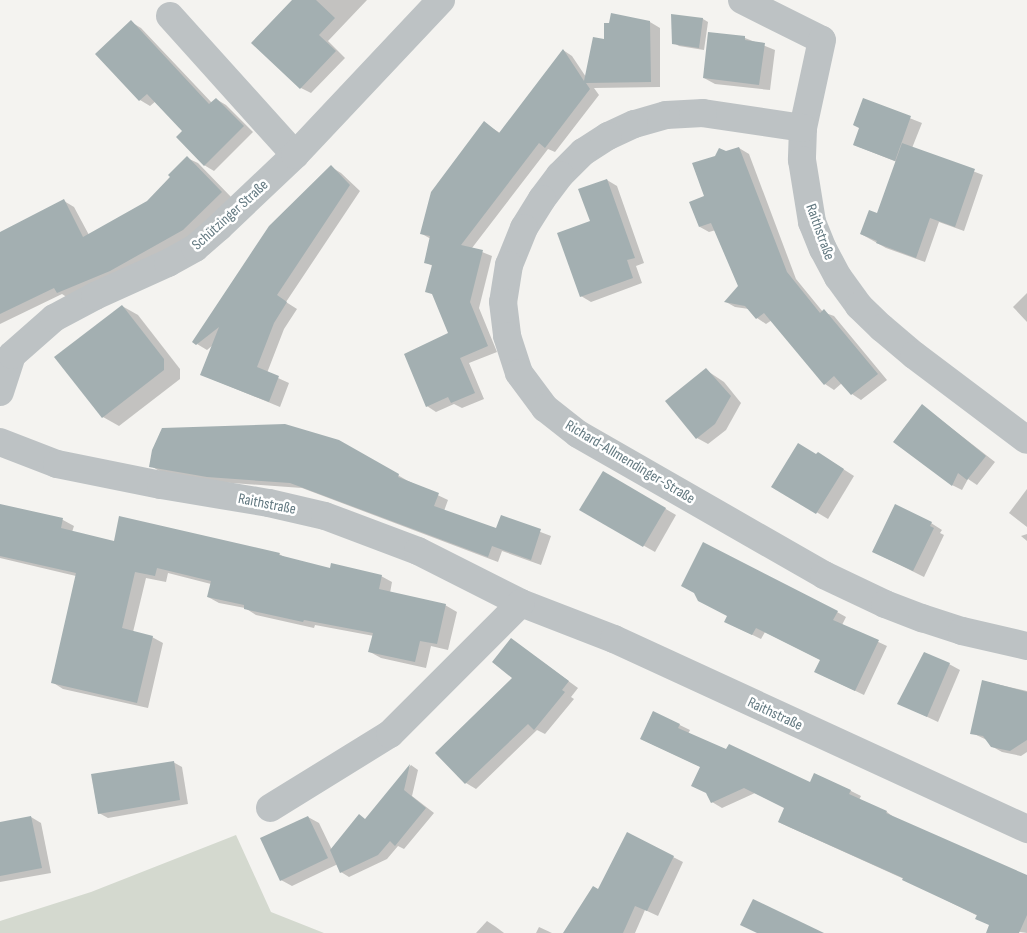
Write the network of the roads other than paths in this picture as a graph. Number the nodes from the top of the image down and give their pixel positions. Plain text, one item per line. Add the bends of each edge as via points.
1 (440, 0) edge
2 (742, 0) edge
3 (170, 16) dead end
4 (803, 128) junction
5 (295, 155) junction
6 (0, 392) edge
7 (1024, 431) edge
8 (0, 442) edge
9 (521, 603) junction
10 (1027, 646) edge
11 (270, 808) dead end
12 (1027, 829) edge

1 - 5 street, Schützinger Straße
2 - 4 street, Raithstraße via 822,40
3 - 5 street
4 - 7 street, Raithstraße via 802,160 812,222 838,277 859,306 914,355
4 - 10 street, Richard-Allmendinger-Straße via 703,113 666,115 634,124 583,152 560,174 542,199 524,228 509,264 503,302 507,336 519,373 545,408 578,434 824,575 922,618
5 - 6 street, Schützinger Straße via 195,248 54,318 12,355
8 - 9 street, Raithstraße via 57,464 325,516 418,552
9 - 11 street via 390,734
9 - 12 street, Raithstraße via 614,640

